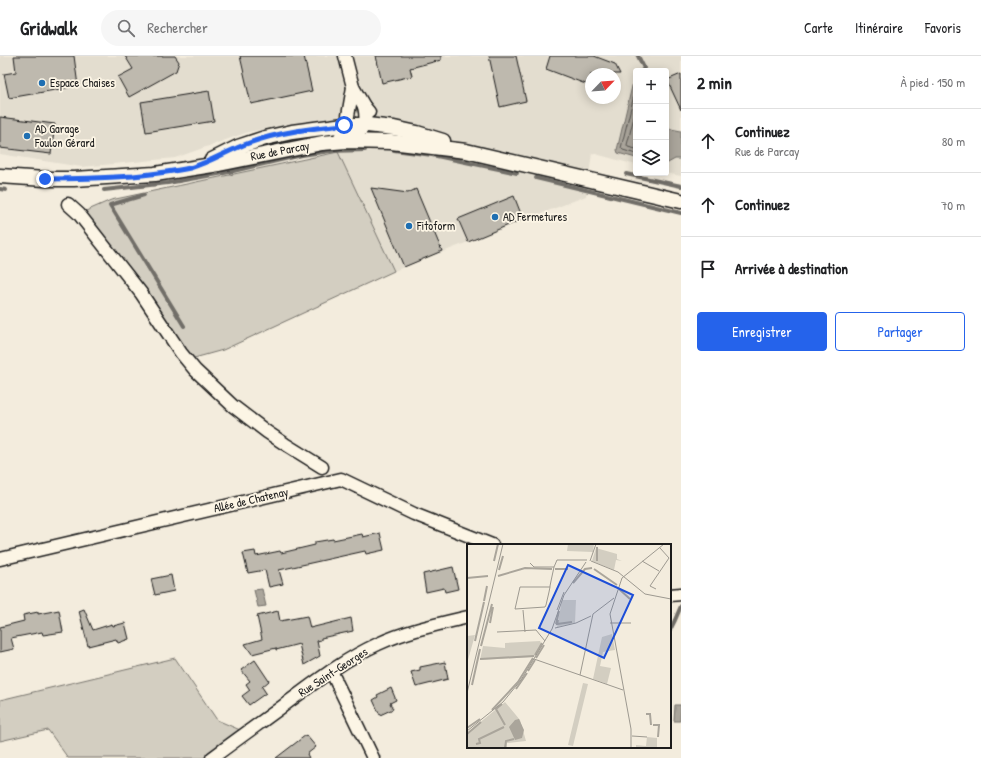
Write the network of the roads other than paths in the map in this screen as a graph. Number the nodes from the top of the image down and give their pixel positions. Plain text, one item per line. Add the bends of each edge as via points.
1 (345, 56) edge
2 (353, 87) junction
3 (364, 106) junction
4 (353, 125) junction
5 (388, 128) junction
6 (375, 141) junction
7 (466, 151) junction
8 (269, 153) junction
9 (190, 168) junction
10 (0, 176) edge
11 (681, 201) edge
12 (68, 204) dead end
13 (341, 479) junction
14 (489, 544) edge
15 (0, 559) edge
16 (681, 594) edge
17 (671, 595) edge
18 (467, 617) edge
19 (331, 671) junction
20 (212, 758) edge
21 (373, 758) edge

1 - 2 street
2 - 3 street
2 - 4 street
3 - 4 street via 366,114
3 - 5 street via 377,121
4 - 5 street, Rue de Parcay
4 - 6 street
4 - 8 street via 349,136 307,140
4 - 9 street, Rue de Parcay via 265,138
5 - 7 street, Rue de Parcay via 417,133
6 - 7 street, Rue de Parcay
6 - 8 street, Rue de Parcay via 322,143
7 - 11 street, Rue de Parcay
8 - 9 street, Rue de Parcay
9 - 10 street via 155,174 74,179
12 - 13 street via 79,214 141,293 195,370 233,406 267,432
13 - 14 street via 414,514
13 - 15 street, Allée de Chatenay
16 - 17 street
18 - 19 street, Rue Saint-Georges via 384,641
19 - 20 street, Rue Saint-Georges
19 - 21 street

